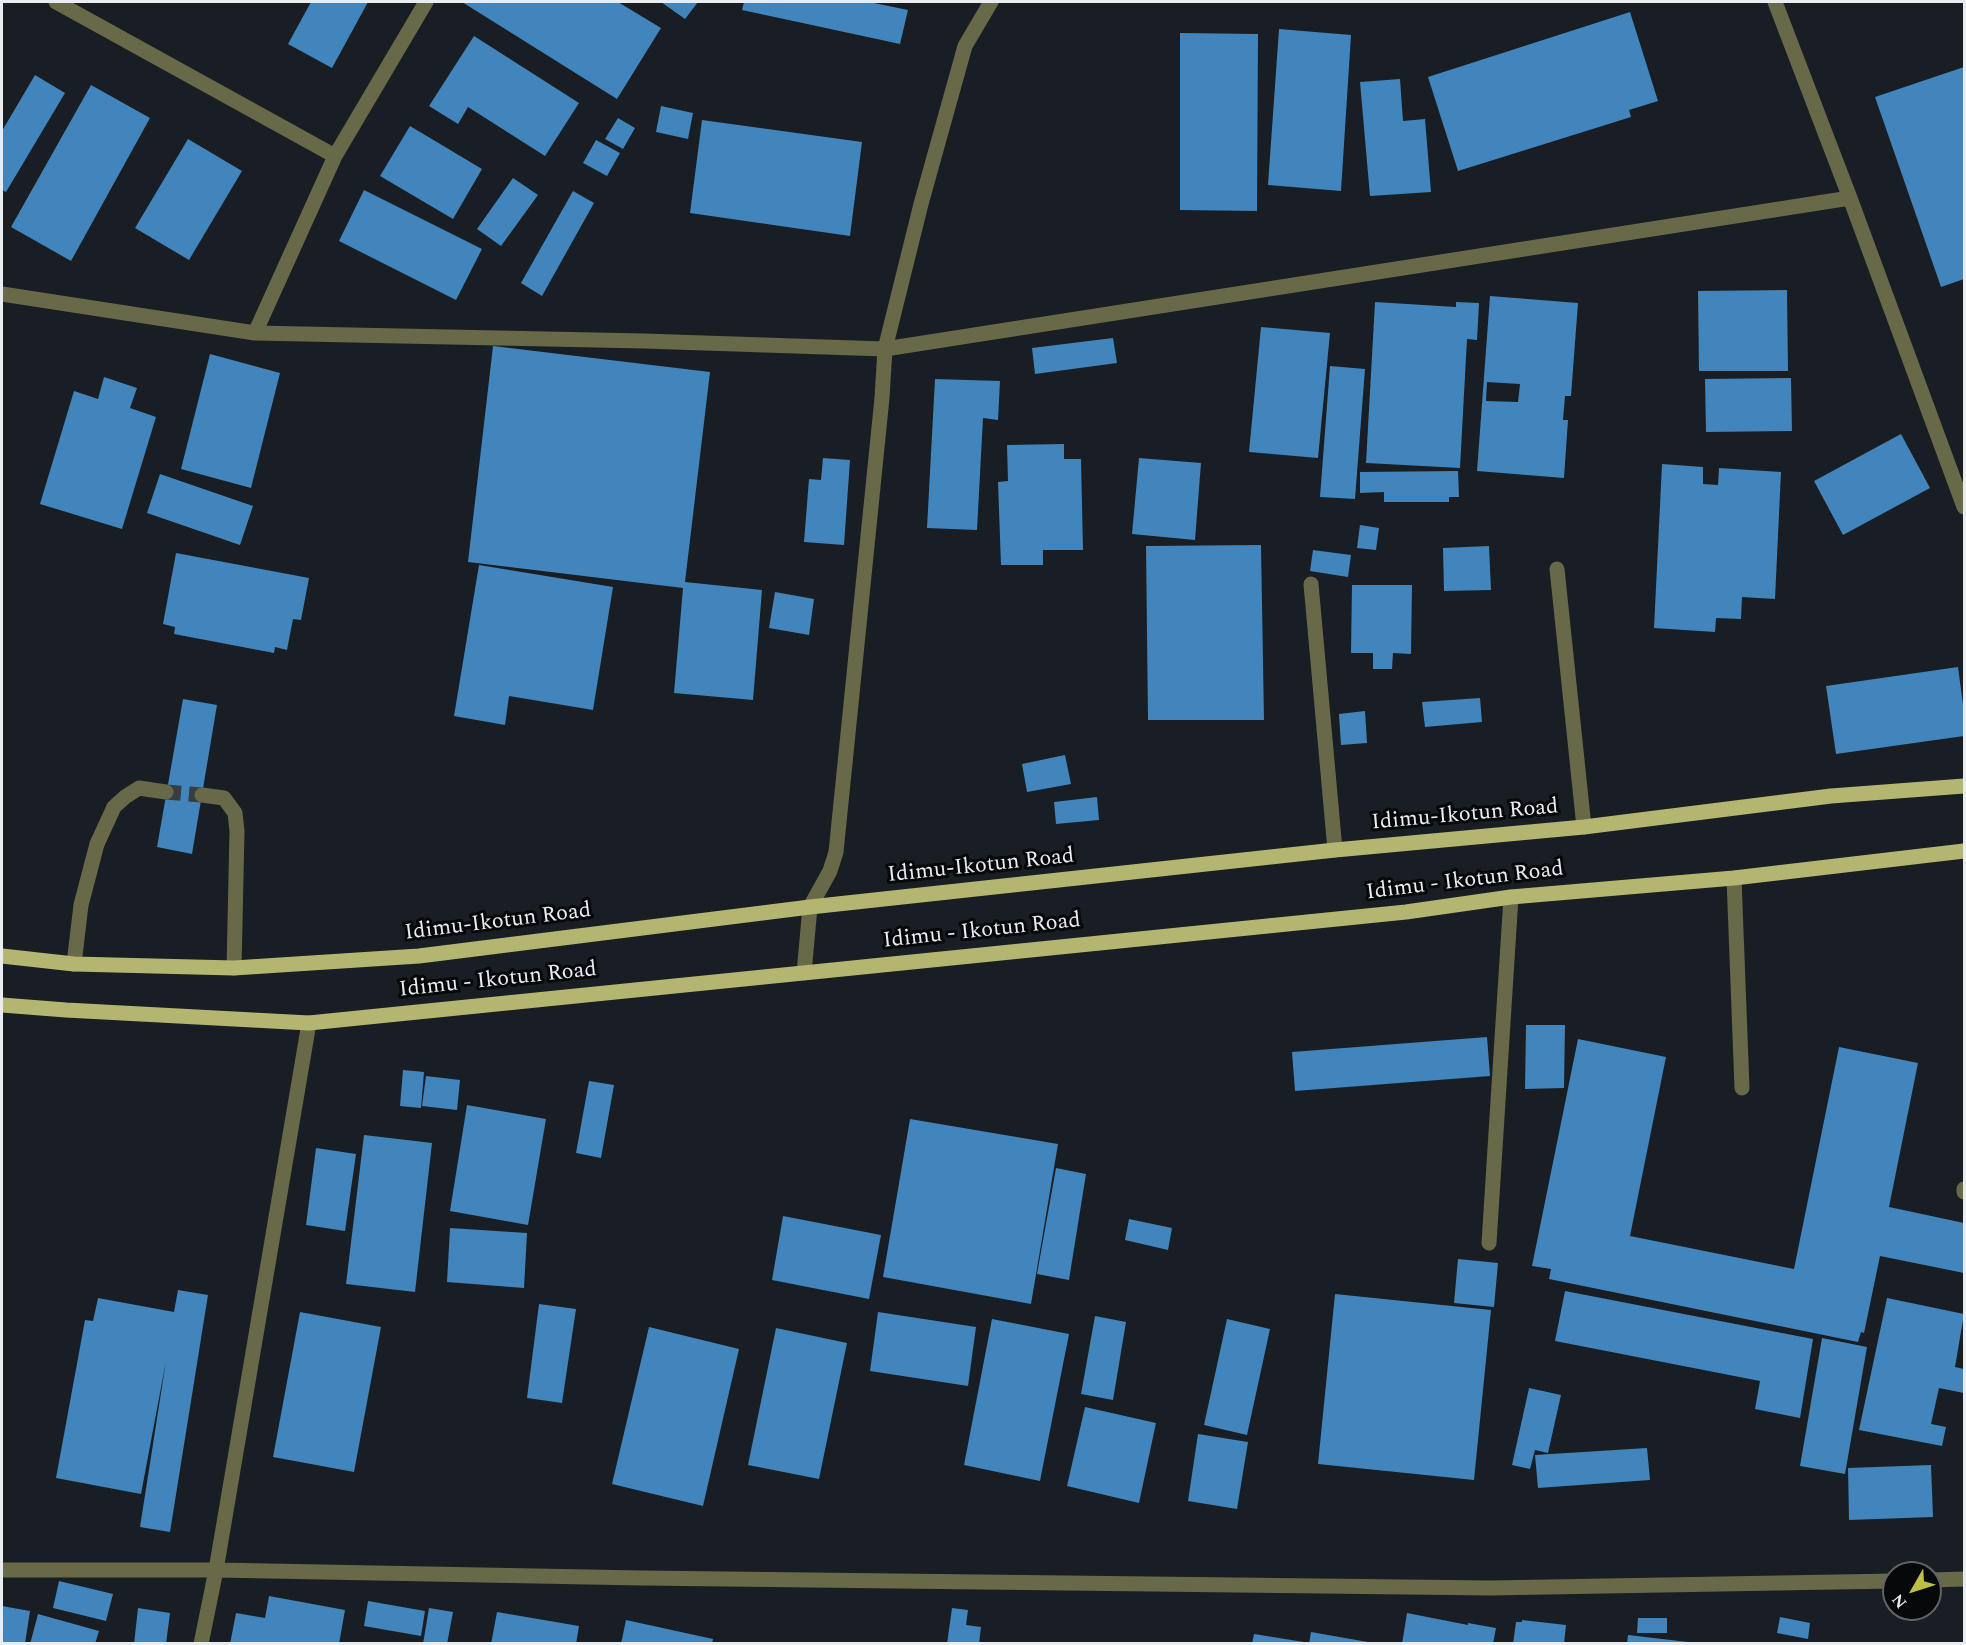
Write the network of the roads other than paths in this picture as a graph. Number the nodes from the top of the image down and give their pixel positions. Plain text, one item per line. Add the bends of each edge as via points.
1 (56, 2) edge
2 (426, 2) edge
3 (991, 2) edge
4 (1775, 2) edge
5 (335, 156) junction
6 (1850, 198) junction
7 (2, 294) edge
8 (255, 333) junction
9 (885, 349) junction
10 (1965, 507) edge
11 (1557, 569) dead end
12 (1311, 584) dead end
13 (1965, 786) edge
14 (166, 792) tunnel mouth
15 (202, 795) tunnel mouth
16 (1584, 827) junction
17 (1335, 850) junction
18 (1965, 851) edge
19 (1734, 878) junction
20 (1511, 897) junction
21 (810, 907) junction
22 (2, 956) edge
23 (74, 964) junction
24 (234, 968) junction
25 (804, 973) junction
26 (2, 1005) edge
27 (309, 1023) junction
28 (1742, 1089) dead end
29 (1489, 1243) dead end
30 (2, 1570) edge
31 (216, 1570) junction
32 (1965, 1579) edge
33 (1942, 1580) edge
34 (1882, 1581) edge
35 (201, 1644) edge

1 - 5 street
2 - 5 street
3 - 9 street via 964,46
4 - 6 street
5 - 8 street
6 - 9 street
6 - 10 street
7 - 8 street
8 - 9 street
9 - 21 street via 836,852
11 - 16 street
12 - 17 street
13 - 16 main road, Idimu-Ikotun Road via 1832,796
14 - 23 street via 139,788 114,807 97,844 81,905
15 - 24 street via 224,798 235,813
16 - 17 main road, Idimu-Ikotun Road
17 - 21 main road, Idimu-Ikotun Road
18 - 19 main road, Idimu - Ikotun Road
19 - 20 main road, Idimu - Ikotun Road
19 - 28 street
20 - 25 main road, Idimu - Ikotun Road via 1406,912
20 - 29 street
21 - 24 main road, Idimu-Ikotun Road via 419,956
21 - 25 street
22 - 23 main road, Idimu-Ikotun Road
23 - 24 main road, Idimu-Ikotun Road
25 - 27 main road, Idimu - Ikotun Road
26 - 27 main road, Idimu - Ikotun Road
27 - 31 street
30 - 31 street
31 - 34 street via 1490,1588
31 - 35 street
32 - 33 street

